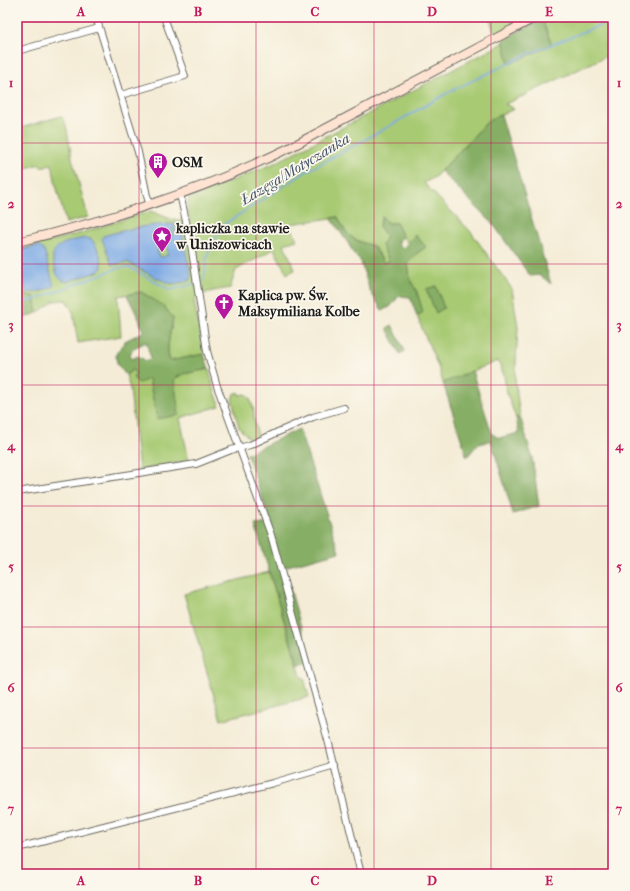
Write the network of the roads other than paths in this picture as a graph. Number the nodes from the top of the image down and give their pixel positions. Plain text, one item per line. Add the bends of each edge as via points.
1 (96, 17) edge
2 (164, 17) edge
3 (536, 17) edge
4 (99, 28) junction
5 (17, 51) edge
6 (121, 95) junction
7 (180, 194) junction
8 (150, 205) junction
9 (17, 242) edge
10 (344, 408) dead end
11 (240, 448) junction
12 (17, 492) edge
13 (335, 765) junction
14 (17, 848) edge
15 (361, 874) edge

1 - 4 street
2 - 6 street via 185,76
3 - 7 street via 278,153
4 - 5 street
4 - 6 street
6 - 8 street
7 - 8 street
7 - 11 street via 197,278 207,351
8 - 9 street
10 - 11 street via 313,417
11 - 12 street via 196,464
11 - 13 street via 271,535
13 - 14 street
13 - 15 street

